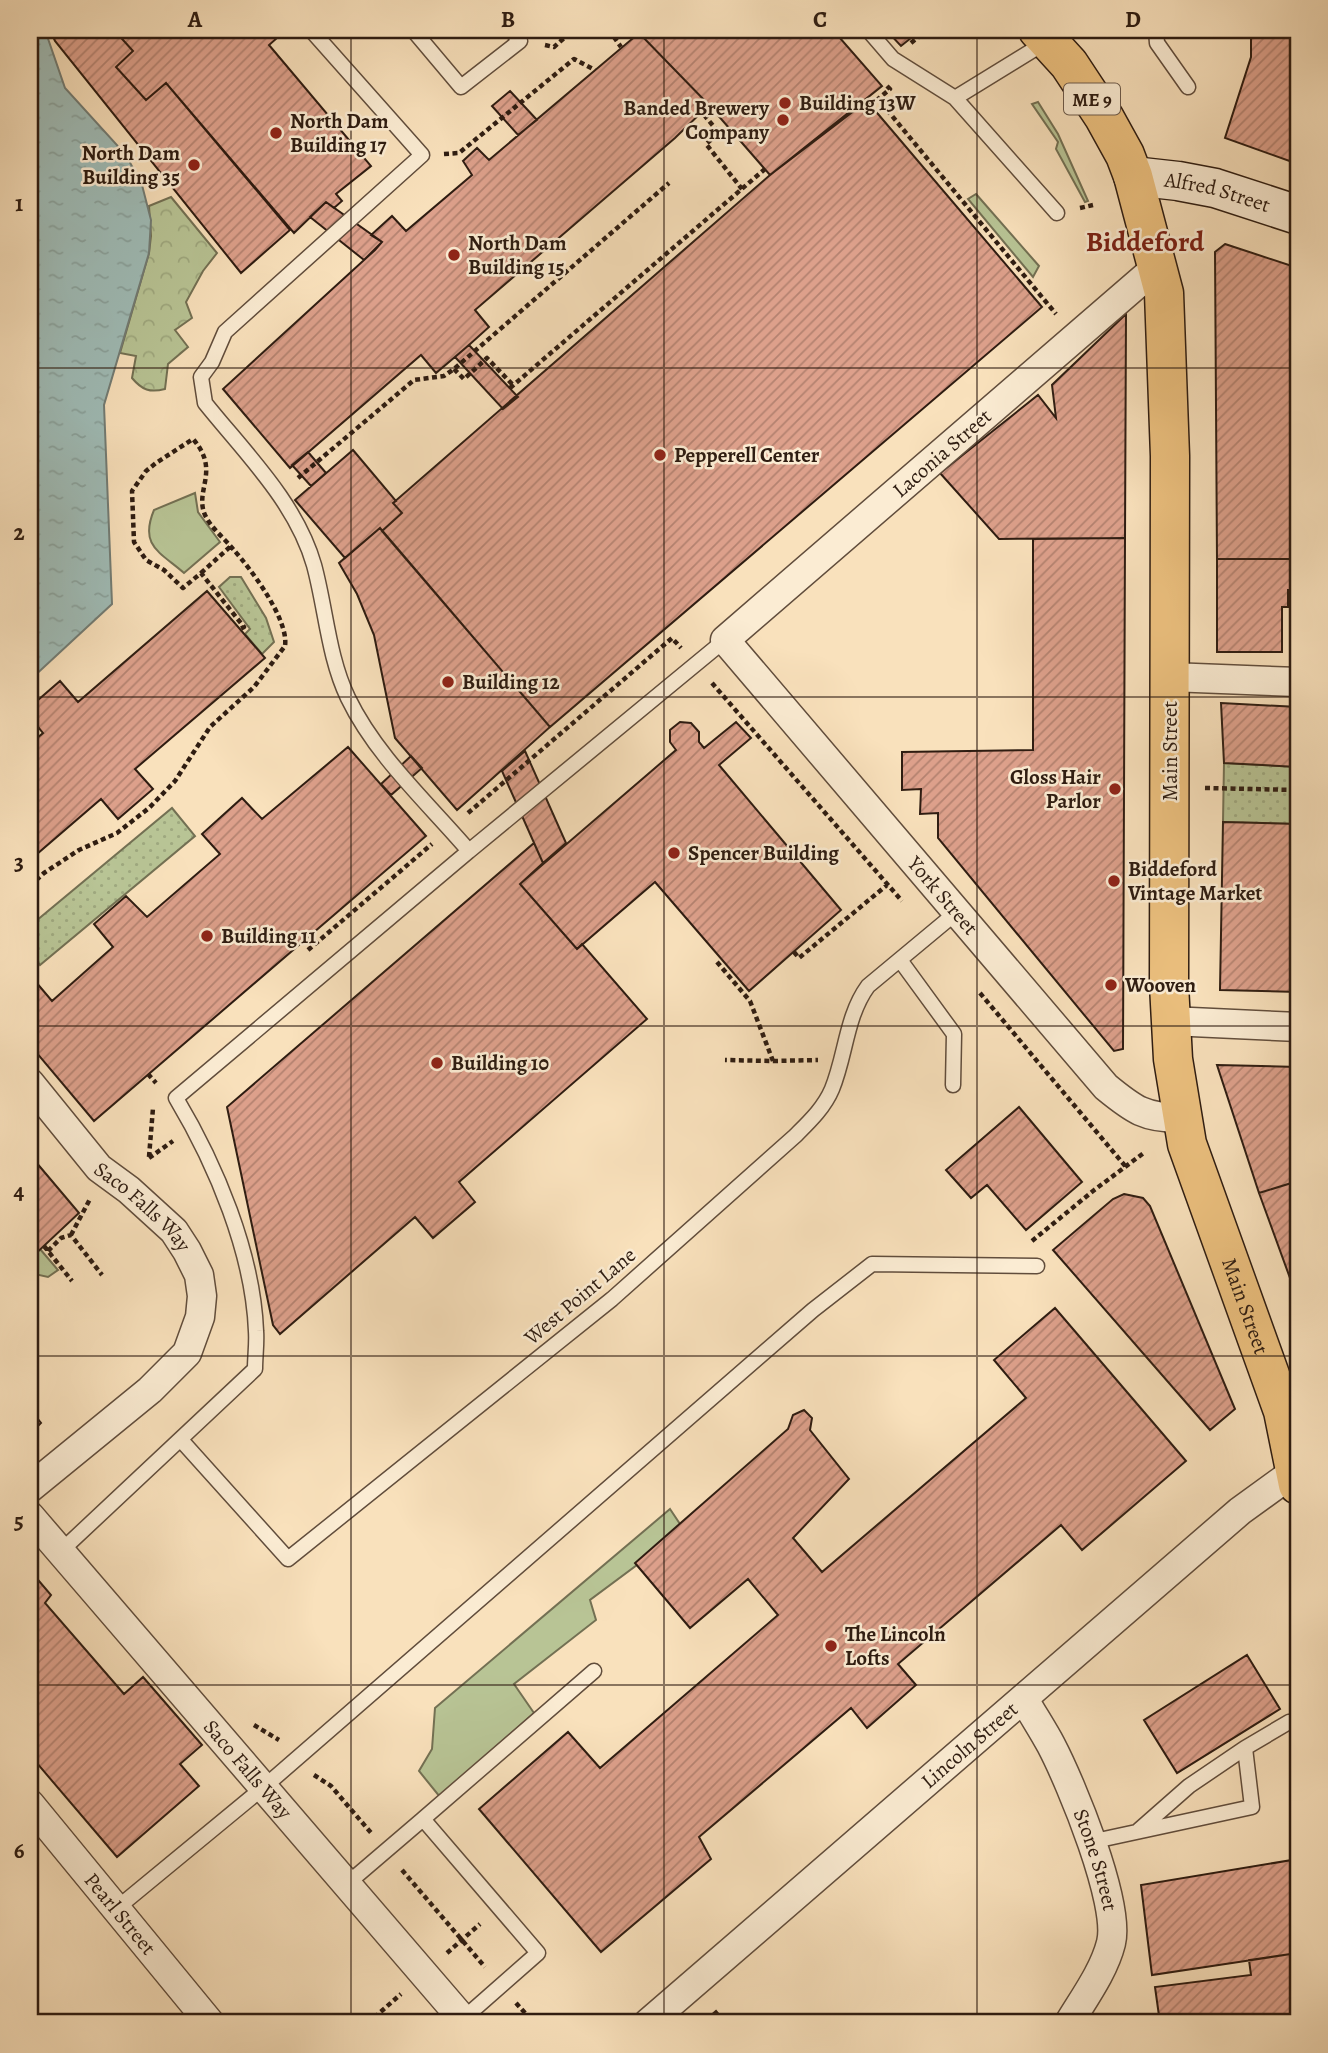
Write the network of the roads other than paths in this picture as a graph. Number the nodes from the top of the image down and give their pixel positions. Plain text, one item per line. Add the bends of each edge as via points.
1 (311, 30) edge
2 (413, 30) edge
3 (868, 30) edge
4 (1156, 30) edge
5 (515, 35) edge
6 (1043, 36) edge
7 (1188, 86) dead end
8 (955, 98) junction
9 (1133, 176) junction
10 (1057, 213) dead end
11 (1298, 215) edge
12 (1158, 266) junction
13 (726, 640) junction
14 (1170, 677) junction
15 (1298, 682) edge
16 (470, 851) junction
17 (957, 912) junction
18 (900, 960) junction
19 (1170, 1021) junction
20 (1298, 1027) edge
21 (30, 1083) edge
22 (953, 1085) dead end
23 (1181, 1118) junction
24 (1037, 1266) dead end
25 (181, 1440) junction
26 (1297, 1475) edge
27 (30, 1488) edge
28 (30, 1516) edge
29 (60, 1552) junction
30 (594, 1671) dead end
31 (1024, 1699) junction
32 (1298, 1721) edge
33 (1245, 1748) junction
34 (264, 1787) junction
35 (30, 1804) edge
36 (423, 1819) junction
37 (1138, 1831) junction
38 (1090, 1842) junction
39 (347, 1884) junction
40 (116, 1909) junction
41 (464, 2021) edge
42 (210, 2023) edge
43 (648, 2023) edge
44 (1069, 2023) edge

1 - 16 lane via 422,155 225,332 201,377 205,403 298,525 313,564 335,664 348,698 383,752
2 - 5 lane via 461,87
3 - 8 lane via 893,59
4 - 7 lane via 1157,43
6 - 8 lane
6 - 9 main road, Main Street / ME 9 via 1069,64 1104,117
8 - 10 lane
9 - 11 main road, Alfred Street via 1215,188
9 - 12 main road, Main Street
12 - 13 street, Laconia Street
12 - 14 main road, Main Street via 1166,317
13 - 16 lane
13 - 17 street, York Street
14 - 15 street
14 - 19 main road, Main Street
16 - 25 lane via 176,1098 202,1144 247,1265 256,1330 255,1369
17 - 18 lane, West Point Lane
17 - 23 street, York Street via 1106,1087 1130,1107 1157,1118
18 - 22 lane via 954,1034
18 - 25 lane, West Point Lane via 858,999 832,1090 817,1115 612,1299 288,1559
19 - 20 street
19 - 23 main road, Main Street
21 - 27 street, Saco Falls Way via 99,1168 174,1231 199,1275 202,1296 187,1353 150,1390
23 - 26 main road, Main Street via 1194,1167 1283,1411
24 - 34 lane via 872,1264 813,1310
25 - 29 lane
26 - 31 street, Lincoln Street via 1240,1511
28 - 29 street, Saco Falls Way
29 - 34 street, Saco Falls Way
30 - 36 lane
31 - 38 street, Stone Street via 1052,1746
31 - 43 street, Lincoln Street
32 - 33 lane
33 - 37 lane via 1189,1786
33 - 37 lane via 1252,1807
34 - 39 street, Saco Falls Way
34 - 40 lane
35 - 40 street, Pearl Street
36 - 39 lane
36 - 41 lane via 538,1953
37 - 38 lane
38 - 44 street, Stone Street via 1112,1915 1112,1940
39 - 41 street, Saco Falls Way
40 - 42 street, Pearl Street

